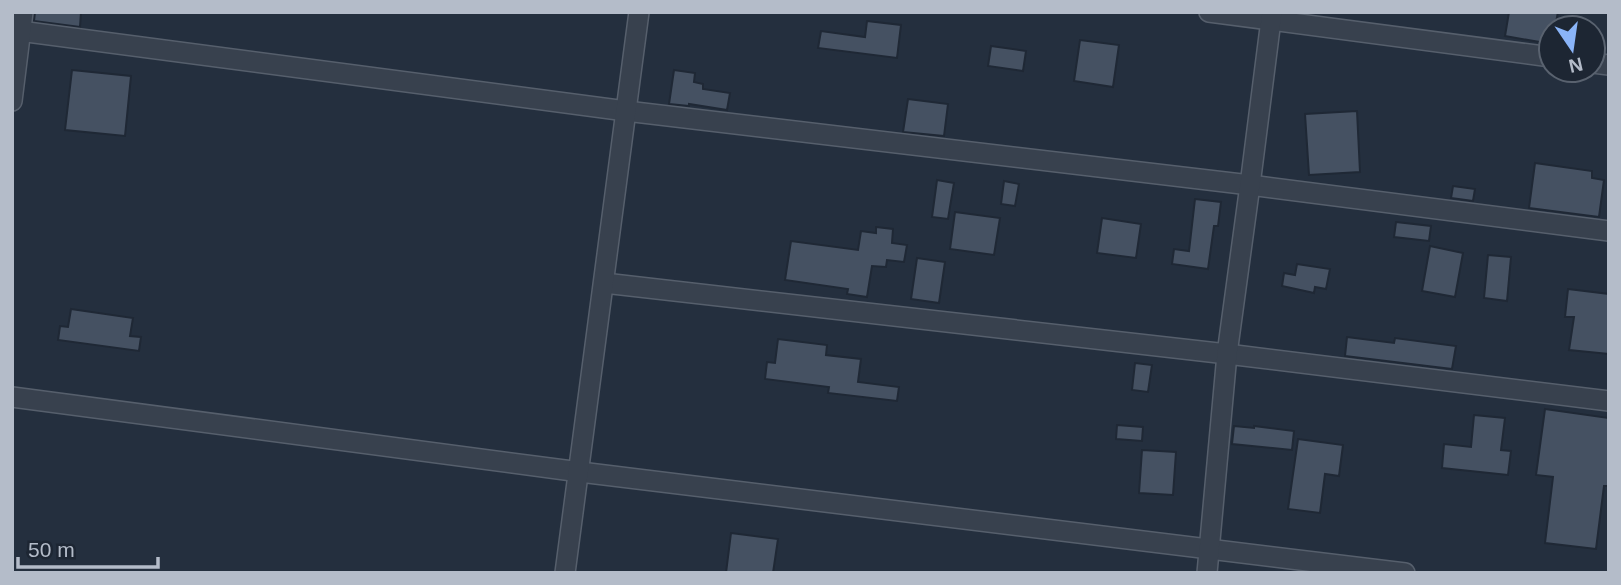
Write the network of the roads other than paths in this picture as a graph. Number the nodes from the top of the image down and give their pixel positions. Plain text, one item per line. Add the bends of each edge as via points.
1 (639, 12) edge
2 (1209, 12) edge
3 (1272, 16) edge
4 (19, 24) edge
5 (1537, 55) edge
6 (12, 101) edge
7 (626, 111) junction
8 (1250, 185) junction
9 (1609, 231) edge
10 (604, 283) junction
11 (1227, 354) junction
12 (12, 397) edge
13 (1609, 401) edge
14 (580, 472) junction
15 (1211, 549) junction
16 (565, 573) edge
17 (1208, 573) edge
18 (1405, 573) edge

1 - 7 street
2 - 3 street
3 - 5 street
3 - 8 street
4 - 6 street
4 - 7 street
7 - 8 street
7 - 10 street
8 - 9 street
8 - 11 street
10 - 11 street
10 - 14 street
11 - 13 street
11 - 15 street
12 - 14 street
14 - 15 street
14 - 16 street
15 - 17 street
15 - 18 street

